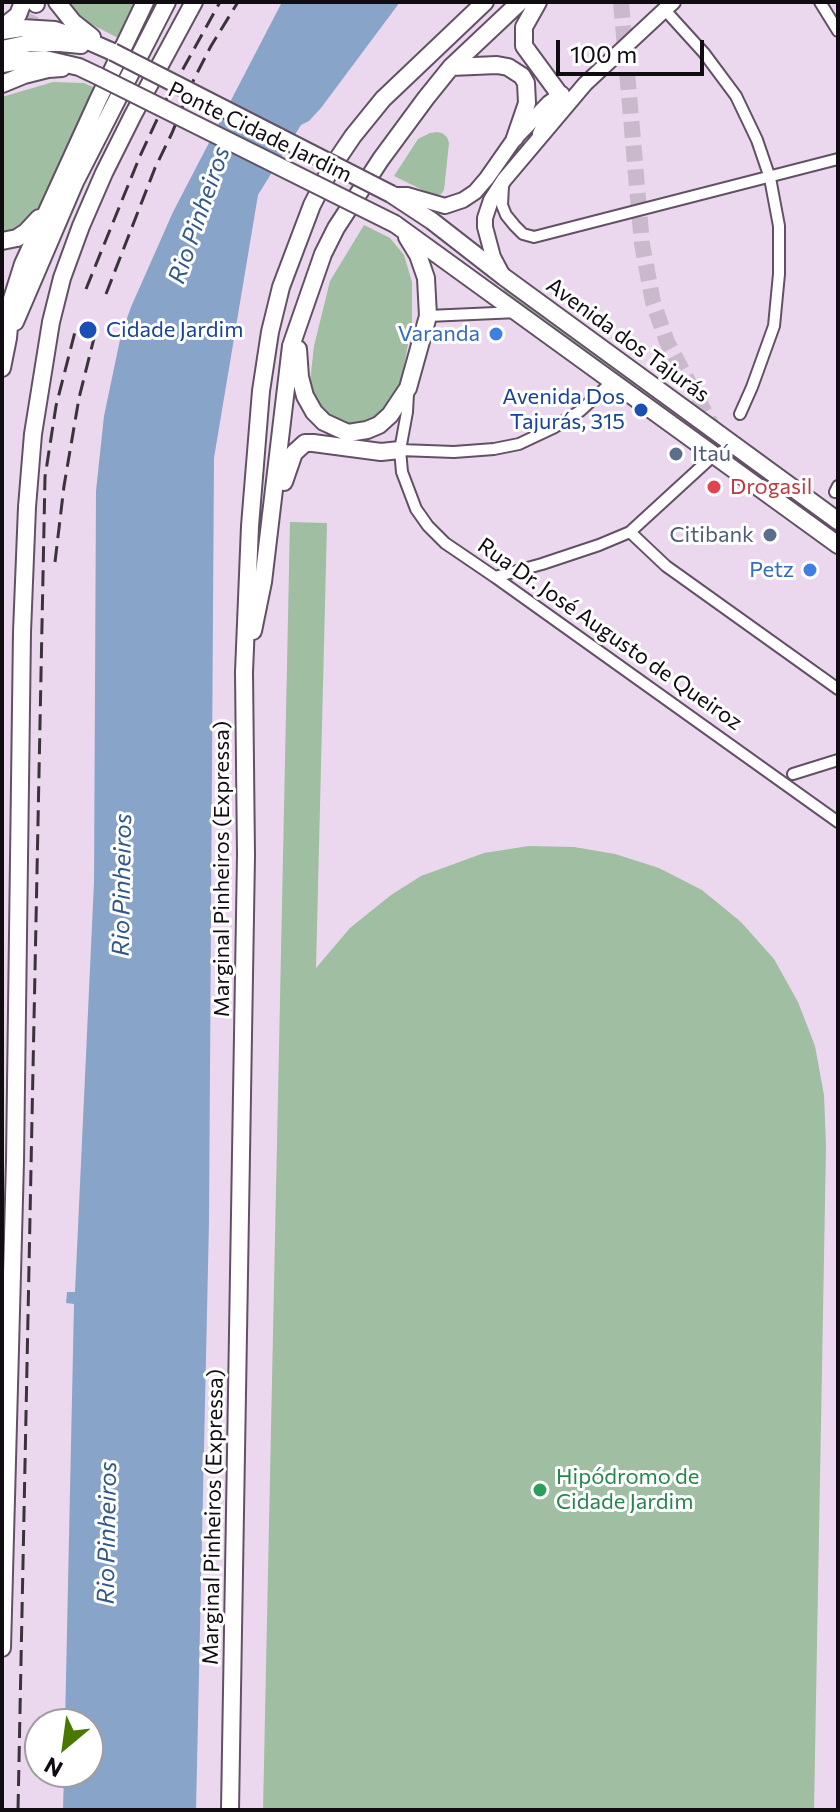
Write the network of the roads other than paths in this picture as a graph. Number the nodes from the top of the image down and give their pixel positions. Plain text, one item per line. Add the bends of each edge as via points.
1 (57, 2) edge
2 (145, 2) edge
3 (167, 2) edge
4 (183, 2) edge
5 (194, 2) edge
6 (485, 2) edge
7 (520, 2) edge
8 (538, 2) edge
9 (820, 2) edge
10 (32, 3) edge
11 (669, 6) edge
12 (2, 29) edge
13 (178, 29) junction
14 (838, 31) edge
15 (2, 49) edge
16 (111, 51) junction
17 (2, 64) edge
18 (79, 67) junction
19 (451, 67) junction
20 (2, 84) edge
21 (585, 84) junction
22 (560, 95) junction
23 (541, 134) junction
24 (515, 138) junction
25 (838, 159) edge
26 (770, 178) junction
27 (504, 180) junction
28 (392, 195) junction
29 (49, 204) junction
30 (398, 226) junction
31 (2, 241) edge
32 (504, 277) junction
33 (518, 312) junction
34 (428, 316) junction
35 (297, 326) junction
36 (8, 338) junction
37 (2, 368) edge
38 (613, 381) junction
39 (408, 388) junction
40 (740, 414) dead end
41 (348, 433) junction
42 (400, 450) junction
43 (714, 455) junction
44 (838, 521) edge
45 (630, 532) junction
46 (269, 537) junction
47 (838, 545) edge
48 (495, 577) junction
49 (244, 672) junction
50 (838, 689) edge
51 (838, 760) edge
52 (793, 774) dead end
53 (838, 822) edge
54 (2, 1148) edge
55 (15, 1161) junction
56 (3, 1594) edge
57 (2, 1648) edge
58 (230, 1810) edge

1 - 16 highway via 73,22
2 - 29 highway
3 - 36 highway via 75,182
4 - 13 highway
5 - 13 highway
6 - 49 highway, Marginal Pinheiros (Expressa) via 383,99 353,136 330,170 298,238 270,332 261,391
7 - 19 highway
8 - 22 highway via 524,27 524,46
9 - 14 street
10 - 12 highway
11 - 21 main road
11 - 26 street via 736,96
12 - 16 highway via 55,30
13 - 55 highway via 81,226 62,278 43,363 27,507 22,632
15 - 16 highway via 46,43
16 - 28 highway, Ponte Cidade Jardim, bridge
17 - 18 highway, Ponte Cidade Jardim via 45,59
18 - 20 highway via 48,69
18 - 30 highway, Ponte Cidade Jardim, bridge
19 - 24 highway via 497,65 522,76 527,103
19 - 35 highway via 336,228
21 - 22 main road
21 - 23 main road
22 - 23 highway
22 - 24 main road
23 - 27 main road
24 - 28 main road via 481,185 463,200 445,206
25 - 26 street
26 - 27 street via 534,237 523,234 506,215
26 - 40 street via 779,226 774,326
27 - 32 main road via 487,209 485,227
28 - 32 highway, Avenida dos Tajurás
29 - 31 highway via 26,232
29 - 36 highway via 15,285
30 - 33 highway, Avenida dos Tajurás
30 - 34 highway via 426,278
32 - 44 highway, Avenida dos Tajurás
33 - 34 street
33 - 38 highway, Avenida dos Tajurás
34 - 39 highway
35 - 41 highway via 305,396 324,422
35 - 46 highway
36 - 37 highway
38 - 42 street via 580,411 519,444 454,452
38 - 43 highway, Avenida dos Tajurás
39 - 41 highway via 379,425
39 - 42 street
41 - 42 highway
42 - 46 highway via 299,446 290,460
42 - 48 street, Rua Dr. José Augusto de Queiroz via 409,495 428,526
43 - 45 street
43 - 47 highway, Avenida dos Tajurás
45 - 48 street
45 - 50 street via 666,566
46 - 49 highway
48 - 53 street, Rua Dr. José Augusto de Queiroz
49 - 58 highway, Marginal Pinheiros (Expressa) via 246,856
51 - 52 street
54 - 55 highway
55 - 56 highway
56 - 57 highway

